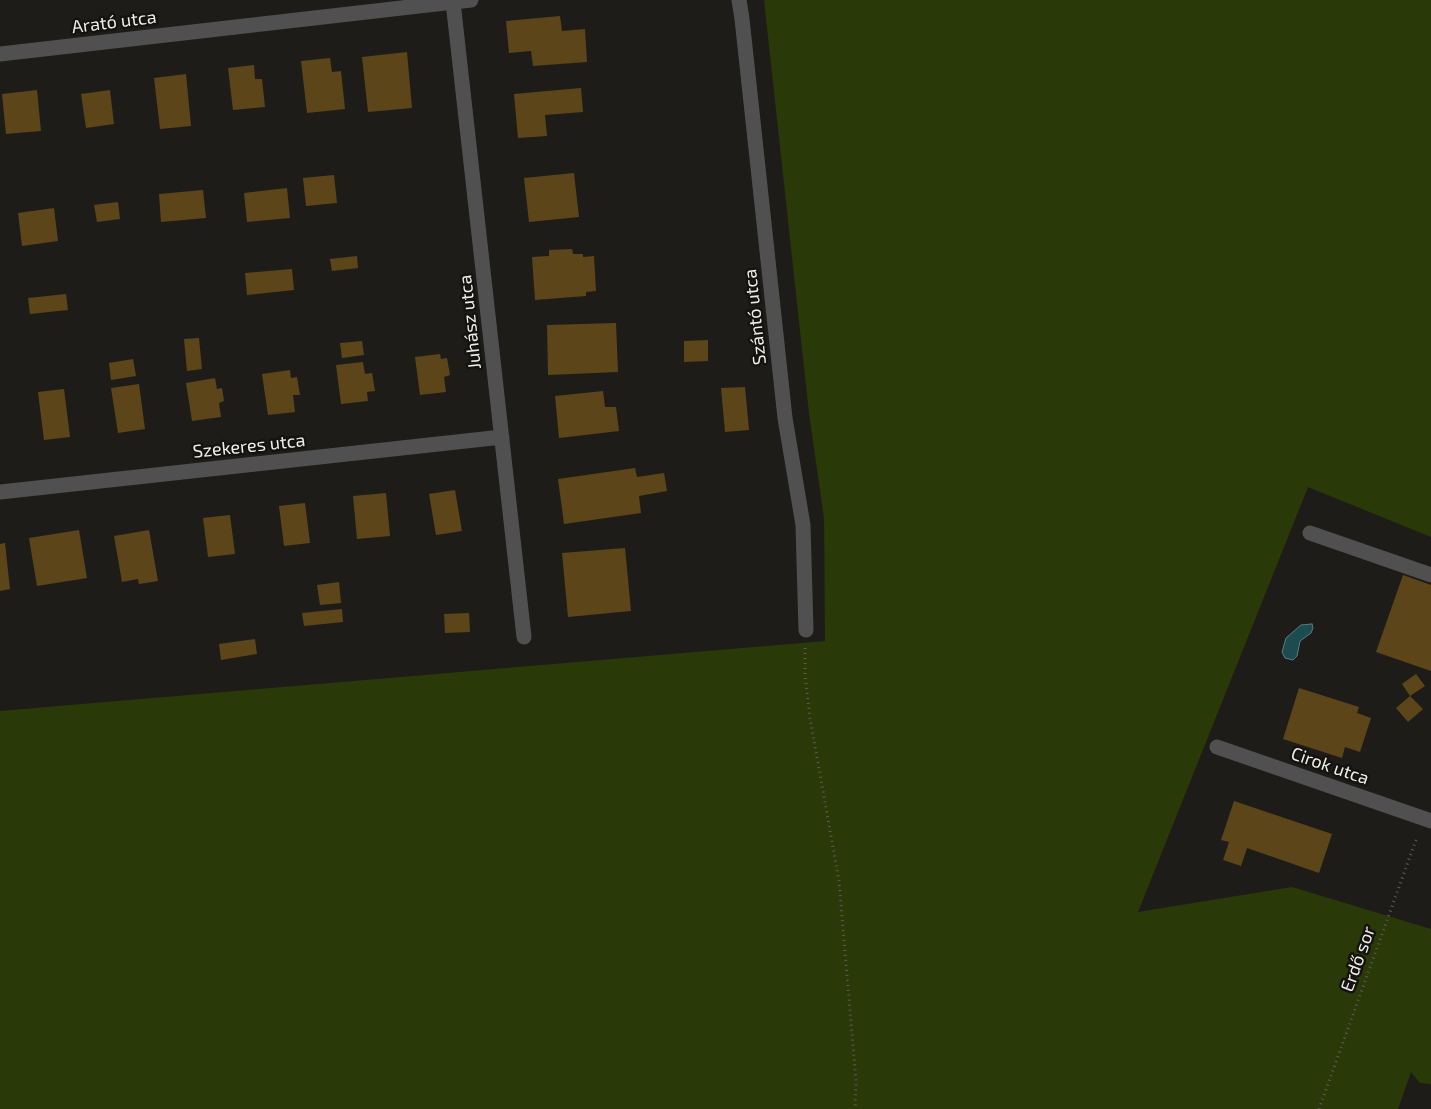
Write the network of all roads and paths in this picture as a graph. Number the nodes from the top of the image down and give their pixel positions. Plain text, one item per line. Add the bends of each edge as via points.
1 (471, 0) edge
2 (739, 0) edge
3 (453, 2) junction
4 (0, 54) edge
5 (502, 438) junction
6 (0, 492) edge
7 (1310, 532) dead end
8 (1431, 575) edge
9 (806, 630) joint
10 (524, 637) dead end
11 (1217, 747) dead end
12 (1427, 820) edge
13 (855, 1109) edge
14 (1319, 1109) edge

1 - 3 street, Arató utca
2 - 9 street, Szántó utca via 785,418 803,525
3 - 4 street, Arató utca
3 - 5 street, Juhász utca
5 - 6 street, Szekeres utca
5 - 10 street, Juhász utca
7 - 8 street
9 - 13 path via 805,675 810,718 839,881 856,1081
11 - 12 street, Cirok utca
12 - 14 path, Erdő sor

